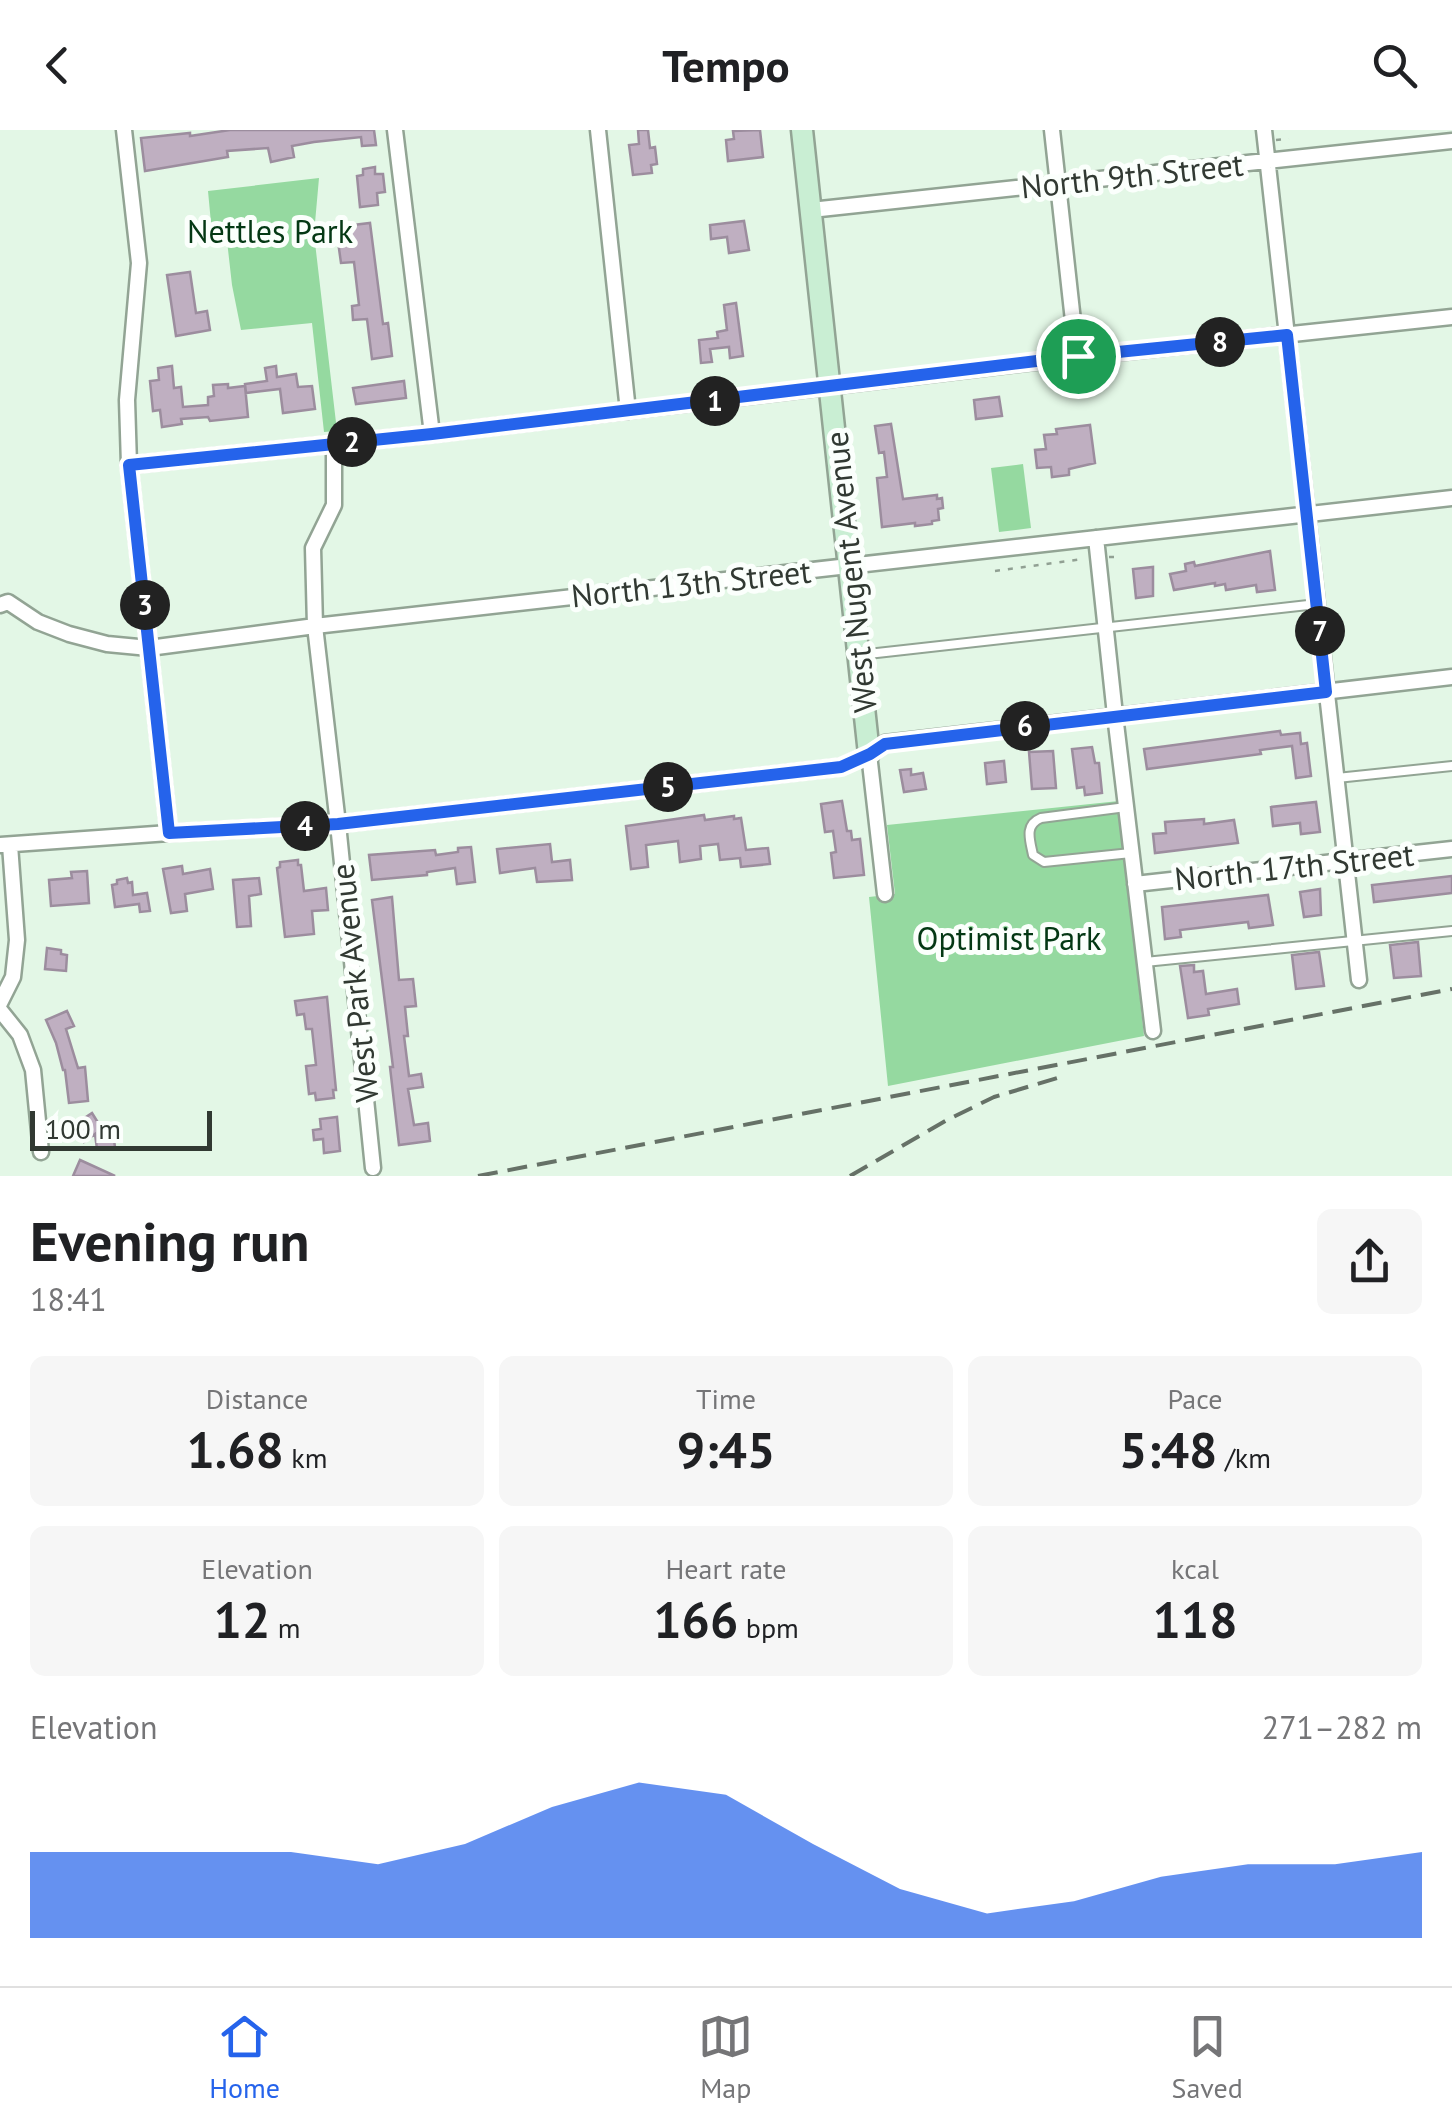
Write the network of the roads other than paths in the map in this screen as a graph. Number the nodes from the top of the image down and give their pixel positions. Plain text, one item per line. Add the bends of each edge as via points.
1 (124, 130) edge
2 (395, 130) edge
3 (598, 130) edge
4 (802, 130) edge
5 (1052, 130) edge
6 (1270, 135) edge
7 (1452, 141) edge
8 (1268, 160) junction
9 (1058, 184) junction
10 (811, 210) junction
11 (1452, 317) edge
12 (1287, 335) junction
13 (1078, 356) junction
14 (830, 388) junction
15 (628, 412) junction
16 (432, 434) junction
17 (334, 444) junction
18 (129, 465) junction
19 (1452, 498) edge
20 (1308, 516) junction
21 (1096, 538) junction
22 (850, 566) junction
23 (3, 599) edge
24 (1317, 604) junction
25 (314, 626) junction
26 (1105, 628) junction
27 (149, 648) junction
28 (859, 655) junction
29 (1452, 677) edge
30 (1326, 692) junction
31 (1115, 716) junction
32 (870, 754) junction
33 (1452, 766) edge
34 (1337, 778) junction
35 (1126, 808) junction
36 (338, 824) junction
37 (169, 833) junction
38 (5, 845) edge
39 (1452, 849) edge
40 (1131, 853) junction
41 (1346, 860) junction
42 (1135, 884) junction
43 (885, 894) dead end
44 (1452, 931) edge
45 (1355, 940) junction
46 (1145, 962) junction
47 (1359, 980) dead end
48 (0, 1006) edge
49 (1154, 1031) dead end
50 (41, 1152) dead end
51 (373, 1168) dead end

1 - 18 street via 139,263 127,400
2 - 16 street
3 - 15 street
4 - 10 street, West Nugent Avenue
5 - 9 street
6 - 8 street
7 - 8 street, North 9th Street
8 - 9 street, North 9th Street
8 - 12 street
9 - 10 street, North 9th Street
9 - 13 street
10 - 14 street, West Nugent Avenue
11 - 12 street
12 - 13 street
12 - 20 street
13 - 14 street
14 - 15 street
14 - 22 street, West Nugent Avenue
15 - 16 street
16 - 17 street
17 - 18 street
17 - 25 street, West Park Avenue via 334,505 313,548
18 - 27 street
19 - 20 street, North 13th Street
20 - 21 street, North 13th Street
20 - 24 street
21 - 22 street, North 13th Street
21 - 26 street
22 - 25 street, North 13th Street
22 - 28 street, West Nugent Avenue
23 - 27 street, North 13th Street via 68,634
24 - 26 lane
24 - 30 street
25 - 27 street, North 13th Street
25 - 36 street, West Park Avenue
26 - 28 lane
26 - 31 street
27 - 37 street
28 - 32 street, West Nugent Avenue
29 - 30 street
30 - 31 street
30 - 34 street
31 - 32 street via 885,744
31 - 35 street
32 - 36 street via 841,767
32 - 43 street, West Nugent Avenue
33 - 34 lane
34 - 41 street
35 - 40 street
35 - 40 lane via 1040,818 1028,832 1033,855 1044,862
36 - 37 street
36 - 51 street, West Park Avenue
37 - 38 street
38 - 48 street via 17,940 13,976
39 - 41 street, North 17th Street
40 - 42 street
41 - 42 street, North 17th Street
41 - 45 street
42 - 46 street
44 - 45 lane
45 - 46 lane
45 - 47 street
46 - 49 street
48 - 50 street via 34,1070

